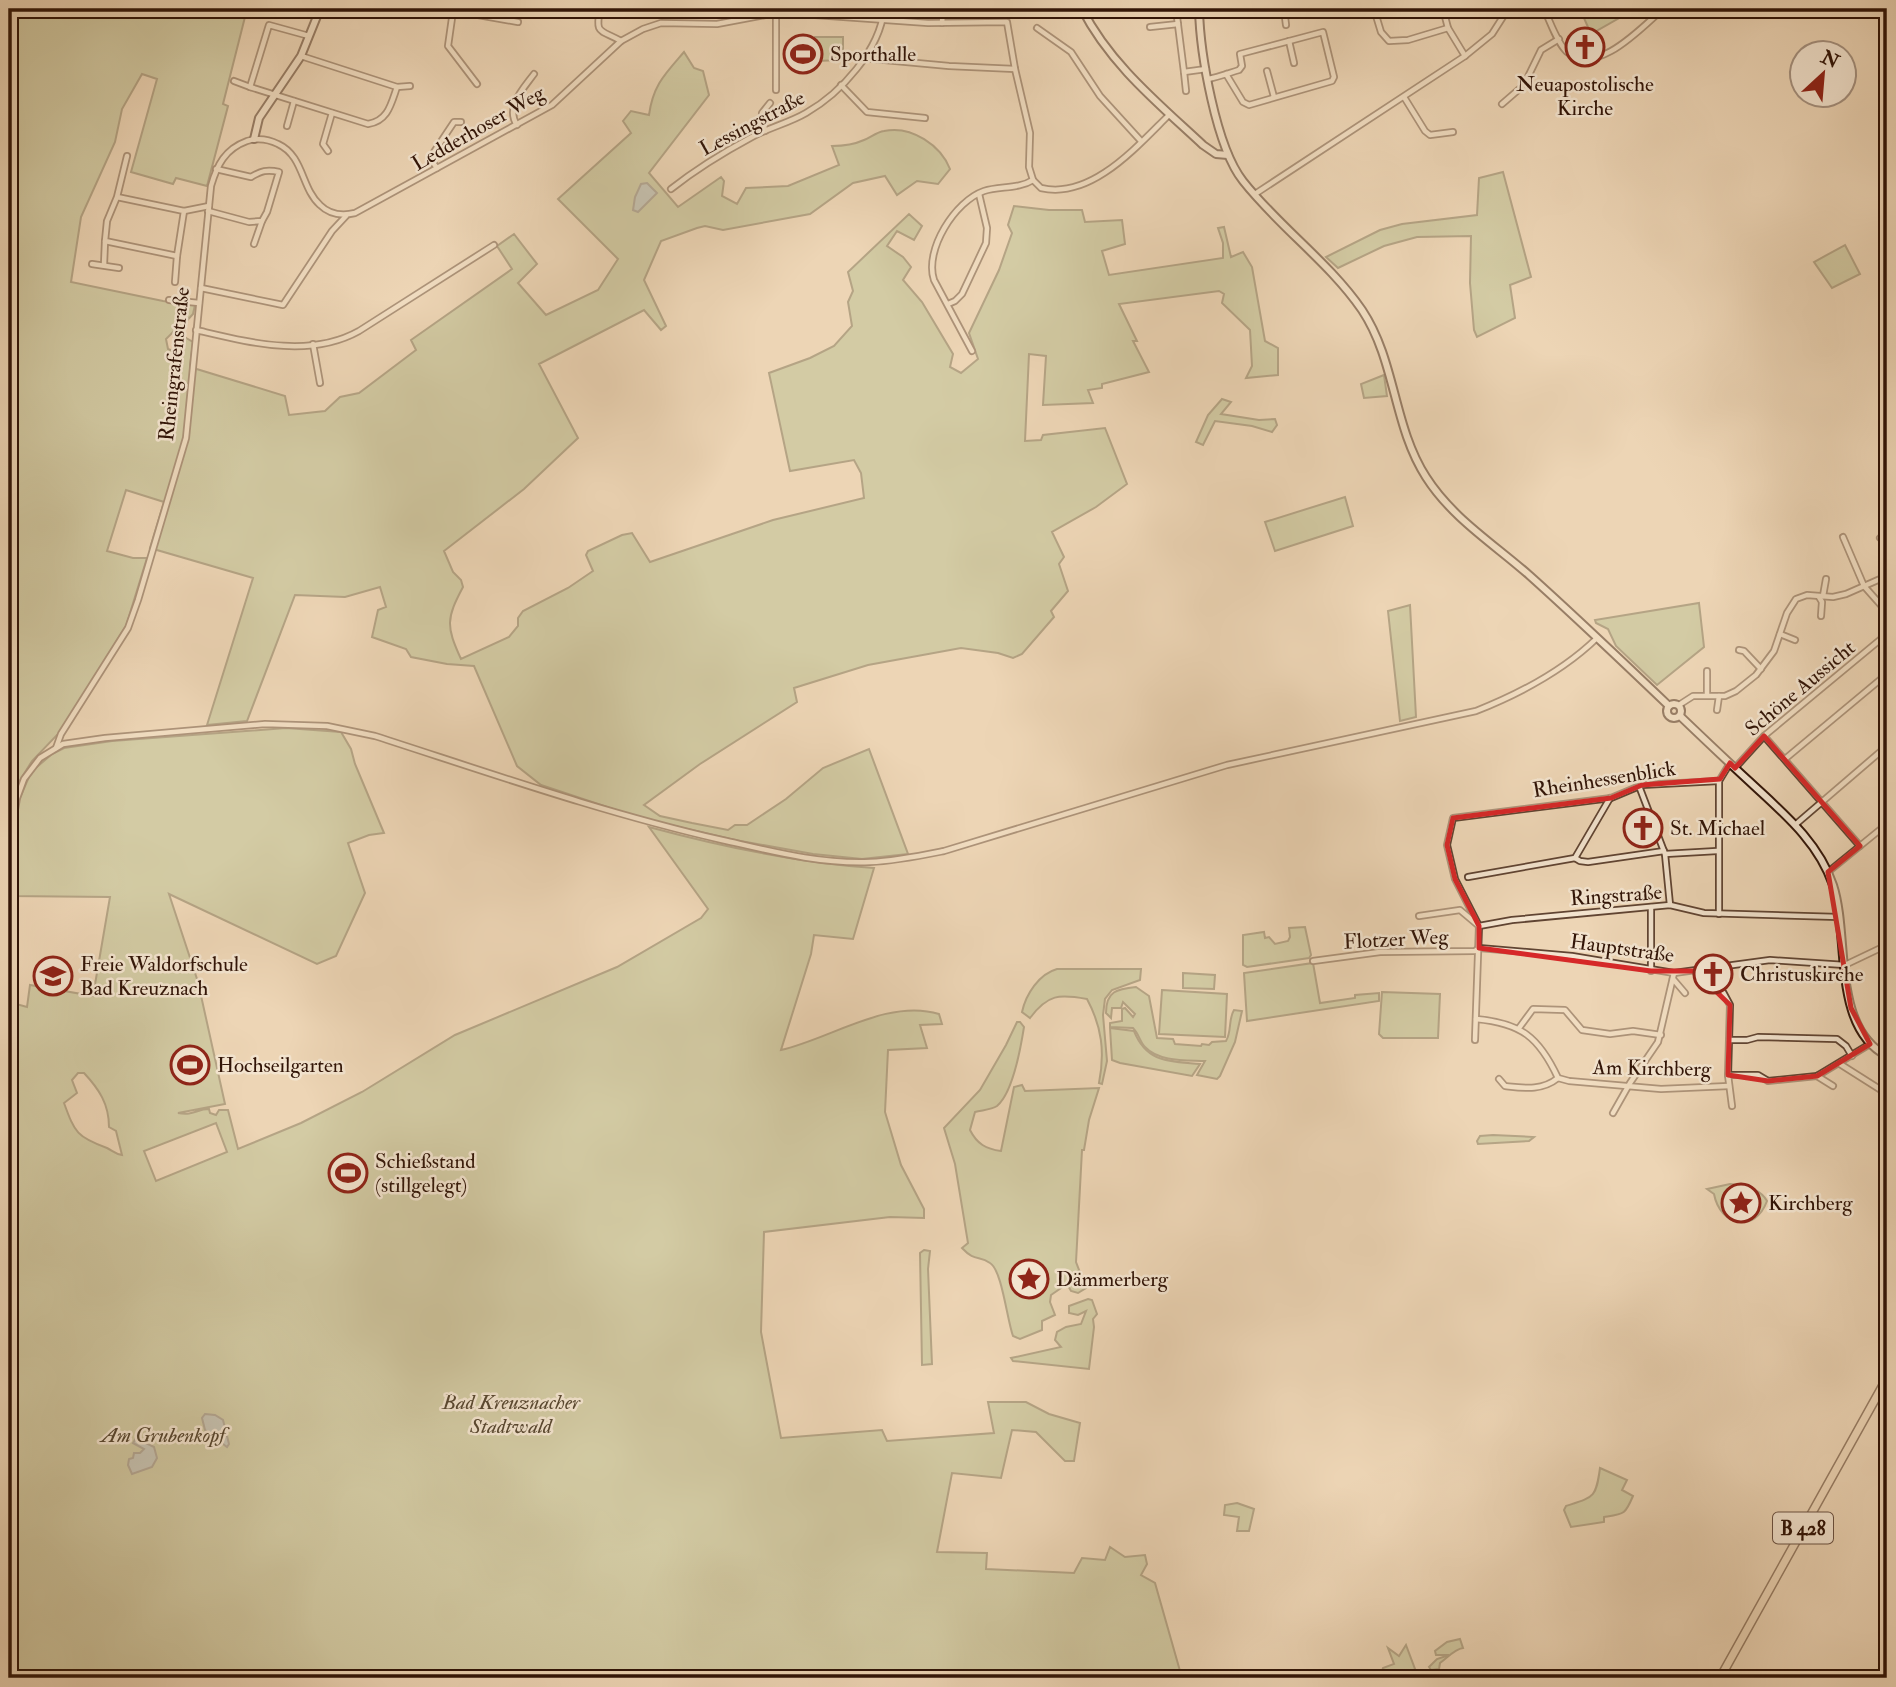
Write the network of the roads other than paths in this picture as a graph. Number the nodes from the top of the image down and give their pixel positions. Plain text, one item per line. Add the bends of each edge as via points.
1 (320, 9) edge
2 (443, 9) edge
3 (600, 9) edge
4 (884, 9) edge
5 (943, 9) edge
6 (1082, 9) edge
7 (1103, 9) edge
8 (1177, 9) edge
9 (1199, 9) edge
10 (1284, 9) edge
11 (1374, 9) edge
12 (1443, 9) edge
13 (1508, 9) edge
14 (1544, 9) edge
15 (1663, 9) edge
16 (453, 11) junction
17 (776, 11) edge
18 (801, 11) edge
19 (1086, 17) junction
20 (883, 19) junction
21 (517, 22) dead end
22 (942, 23) junction
23 (1178, 24) junction
24 (1286, 25) dead end
25 (1150, 27) dead end
26 (1037, 28) dead end
27 (1448, 28) junction
28 (310, 36) junction
29 (1559, 39) junction
30 (621, 41) junction
31 (1289, 41) junction
32 (301, 56) junction
33 (1465, 56) junction
34 (863, 58) junction
35 (1294, 63) dead end
36 (1015, 69) junction
37 (1206, 69) junction
38 (1267, 71) dead end
39 (1184, 72) junction
40 (534, 74) dead end
41 (1226, 74) junction
42 (1208, 79) junction
43 (234, 81) dead end
44 (477, 84) dead end
45 (841, 85) junction
46 (250, 86) junction
47 (410, 86) dead end
48 (397, 87) junction
49 (776, 90) dead end
50 (1186, 91) dead end
51 (275, 94) junction
52 (1274, 97) junction
53 (1404, 97) junction
54 (294, 101) junction
55 (770, 103) dead end
56 (1502, 104) dead end
57 (332, 113) junction
58 (1170, 114) junction
59 (925, 118) dead end
60 (461, 122) dead end
61 (517, 125) junction
62 (287, 126) dead end
63 (765, 131) junction
64 (1453, 132) dead end
65 (254, 139) junction
66 (1141, 141) junction
67 (1225, 145) junction
68 (328, 151) dead end
69 (1212, 151) junction
70 (1228, 155) junction
71 (127, 156) dead end
72 (437, 168) junction
73 (216, 169) junction
74 (1032, 180) junction
75 (671, 189) dead end
76 (979, 194) junction
77 (1255, 194) junction
78 (117, 197) junction
79 (208, 208) junction
80 (184, 211) junction
81 (347, 215) junction
82 (261, 221) junction
83 (105, 241) junction
84 (254, 244) dead end
85 (494, 245) dead end
86 (177, 256) junction
87 (92, 264) dead end
88 (104, 265) junction
89 (119, 268) dead end
90 (175, 282) dead end
91 (201, 288) junction
92 (169, 300) dead end
93 (199, 303) junction
94 (947, 304) junction
95 (196, 330) junction
96 (313, 344) junction
97 (972, 351) dead end
98 (320, 383) dead end
99 (1887, 532) edge
100 (1843, 537) dead end
101 (1880, 538) dead end
102 (1887, 576) edge
103 (1826, 579) dead end
104 (1864, 586) junction
105 (1821, 596) junction
106 (1887, 612) edge
107 (1821, 616) dead end
108 (1780, 634) junction
109 (1887, 634) edge
110 (1597, 638) junction
111 (1795, 640) dead end
112 (1739, 650) dead end
113 (1762, 668) junction
114 (1707, 671) dead end
115 (1887, 674) edge
116 (1707, 695) junction
117 (1719, 696) junction
118 (1679, 705) junction
119 (1669, 706) junction
120 (1717, 710) dead end
121 (1680, 716) junction
122 (1764, 736) junction
123 (1887, 746) edge
124 (56, 748) junction
125 (1785, 759) junction
126 (1732, 765) junction
127 (1718, 781) junction
128 (1639, 786) junction
129 (1611, 798) junction
130 (1822, 802) junction
131 (1887, 824) edge
132 (1796, 825) junction
133 (9, 844) edge
134 (1860, 846) junction
135 (1717, 851) junction
136 (1665, 852) junction
137 (1575, 858) junction
138 (1828, 872) junction
139 (1468, 877) dead end
140 (1670, 905) junction
141 (1651, 907) junction
142 (1719, 914) junction
143 (1419, 916) dead end
144 (1840, 917) junction
145 (1479, 926) junction
146 (1887, 945) edge
147 (1479, 948) junction
148 (1313, 961) dead end
149 (1845, 965) junction
150 (1651, 971) junction
151 (1695, 971) junction
152 (1673, 976) junction
153 (1685, 993) dead end
154 (1476, 1019) junction
155 (1519, 1028) junction
156 (1661, 1035) junction
157 (1475, 1040) dead end
158 (1729, 1040) junction
159 (1870, 1044) junction
160 (1852, 1056) junction
161 (1887, 1056) edge
162 (1840, 1064) junction
163 (1728, 1075) junction
164 (1818, 1076) junction
165 (1559, 1078) junction
166 (1499, 1079) dead end
167 (1729, 1086) junction
168 (1833, 1086) dead end
169 (1627, 1087) junction
170 (1881, 1090) dead end
171 (1732, 1106) dead end
172 (1613, 1113) dead end
173 (1887, 1378) edge
174 (1720, 1678) edge

1 - 28 main road
2 - 16 street
3 - 30 street via 599,31
4 - 20 street, Lessingstraße
5 - 22 street
6 - 19 main road
7 - 19 street
8 - 23 street
9 - 37 main road
10 - 24 street
11 - 27 street via 1381,32 1390,41
12 - 27 street
13 - 33 street via 1492,34
14 - 29 street
15 - 29 street via 1605,55 1579,57 1567,52
16 - 21 street
16 - 44 street via 448,46
17 - 30 street, Ledderhoser Weg via 717,24 661,23
17 - 49 street
18 - 20 street
19 - 58 main road via 1109,53
20 - 22 street
20 - 34 street, Lessingstraße
22 - 36 street via 1007,22
23 - 25 street
23 - 39 street
26 - 66 street via 1071,52 1100,96
27 - 33 street
28 - 32 main road
28 - 46 street via 269,24
29 - 56 street via 1541,51 1524,85
30 - 61 street, Ledderhoser Weg via 564,96
31 - 35 street
31 - 41 street via 1240,54 1241,68
31 - 52 street via 1322,32 1334,79
32 - 48 street
32 - 51 main road
33 - 53 street
34 - 36 street
34 - 45 street, Lessingstraße
36 - 74 street via 1030,133
37 - 39 street
37 - 42 main road
38 - 52 street
39 - 50 street
40 - 61 street via 512,107
41 - 42 street
41 - 52 street via 1245,104
42 - 67 main road
43 - 46 street
45 - 59 street via 867,111
45 - 63 street, Lessingstraße via 805,114
46 - 51 street
47 - 48 street
48 - 57 street via 387,114 375,123
51 - 54 street
51 - 65 main road
53 - 64 street via 1430,135
53 - 77 street
54 - 57 street
54 - 62 street
55 - 63 street via 762,113
57 - 68 street via 323,144
58 - 66 street
58 - 69 main road
60 - 72 street via 454,122 432,155
61 - 72 street, Ledderhoser Weg
63 - 75 street, Lessingstraße
65 - 73 street via 229,151
65 - 81 street via 285,147 315,200 327,211
66 - 74 street via 1103,173 1079,185 1046,189
67 - 69 main road via 1221,151
67 - 70 main road
69 - 70 main road
70 - 77 main road
71 - 78 street
72 - 81 street, Ledderhoser Weg
73 - 79 street, Rheingrafenstraße
73 - 82 street via 251,177 270,169 279,172
74 - 76 street
76 - 94 street via 986,243 962,293
76 - 94 street via 952,217 933,256 932,275
77 - 110 main road via 1366,317 1384,355 1412,449 1435,490 1457,515
78 - 80 street
78 - 83 street
79 - 80 street
79 - 82 street via 249,222
79 - 91 street, Rheingrafenstraße
80 - 86 street
81 - 91 street via 331,231 283,305
82 - 84 street
83 - 86 street
83 - 88 street
85 - 96 street via 354,334
86 - 90 street
87 - 88 street
88 - 89 street
91 - 93 street, Rheingrafenstraße
92 - 93 street
93 - 95 street, Rheingrafenstraße
94 - 97 street
95 - 96 street via 260,344
95 - 124 street, Rheingrafenstraße via 186,438 138,600 128,628
96 - 98 street
99 - 101 street
100 - 104 street
102 - 104 street
103 - 105 street
104 - 105 street via 1846,594
104 - 106 street
105 - 107 street
105 - 108 street via 1796,599
108 - 111 street
108 - 113 street
109 - 122 street, Schöne Aussicht
110 - 119 main road
110 - 124 street via 1532,684 1476,711 1227,765 944,852 870,862 789,856 634,819 375,736 327,726 253,725 75,742
112 - 113 street
113 - 117 street via 1736,691
114 - 116 street
115 - 125 street
116 - 117 street
116 - 118 street via 1693,696
117 - 120 street
118 - 119 main road
118 - 121 main road
119 - 121 main road via 1668,716
121 - 126 main road
122 - 125 street
122 - 126 street, Schöne Aussicht
123 - 130 street
124 - 133 street, Rheingrafenstraße via 40,758 24,779
125 - 130 street
126 - 127 street, Schöne Aussicht
126 - 132 main road
127 - 128 street, Rheinhessenblick
127 - 135 street
128 - 129 street, Rheinhessenblick
128 - 136 street
129 - 137 street
129 - 145 street, Rheinhessenblick via 1453,818 1447,845 1455,879
130 - 132 street
130 - 134 street
131 - 134 street
132 - 138 main road
134 - 138 street
135 - 136 street
135 - 142 street
136 - 137 street via 1588,862
136 - 140 street
137 - 139 street
138 - 144 main road
140 - 141 street, Ringstraße
140 - 142 street, Ringstraße
141 - 145 street, Ringstraße
141 - 150 street
142 - 144 street, Ringstraße
143 - 145 street via 1460,909
144 - 149 main road
145 - 147 street
146 - 149 street
147 - 148 street, Flotzer Weg via 1380,952
147 - 150 street, Hauptstraße via 1572,956
147 - 154 street
149 - 151 street, Hauptstraße via 1770,960
149 - 159 main road via 1853,1014
150 - 152 street, Hauptstraße
151 - 152 street, Hauptstraße
151 - 158 street via 1723,992 1730,1005
152 - 153 street
152 - 156 street
154 - 155 street
154 - 157 street
155 - 156 street via 1533,1009 1565,1010 1582,1030
155 - 165 street via 1537,1043
156 - 169 street
158 - 160 street via 1837,1039
158 - 163 street
159 - 160 street
159 - 161 main road
160 - 162 street
162 - 164 street
162 - 170 street
163 - 164 street via 1758,1075 1768,1081
163 - 167 street
164 - 168 street
165 - 166 street via 1531,1088 1505,1086
165 - 169 street, Am Kirchberg
167 - 169 street, Am Kirchberg
167 - 171 street
169 - 172 street
173 - 174 main road, B 428

